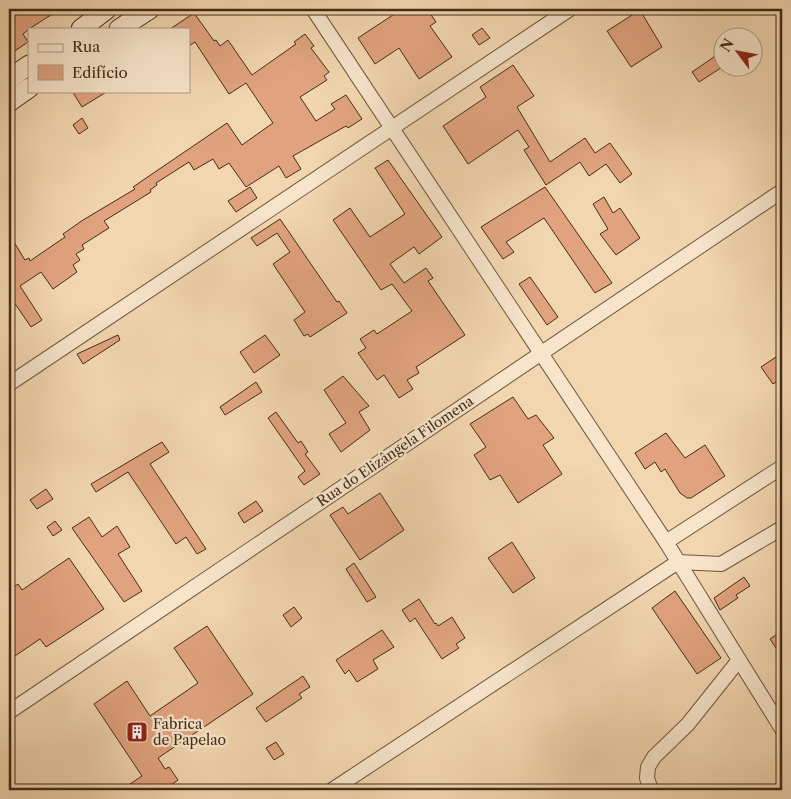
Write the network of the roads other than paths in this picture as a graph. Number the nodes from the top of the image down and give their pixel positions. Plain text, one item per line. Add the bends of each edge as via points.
1 (107, 9) edge
2 (150, 9) edge
3 (313, 9) edge
4 (570, 9) edge
5 (82, 28) edge
6 (121, 28) edge
7 (28, 67) edge
8 (9, 79) edge
9 (28, 89) edge
10 (9, 102) edge
11 (393, 129) junction
12 (782, 191) edge
13 (540, 352) junction
14 (9, 384) edge
15 (782, 467) edge
16 (782, 528) edge
17 (666, 542) junction
18 (678, 562) junction
19 (739, 660) junction
20 (9, 712) edge
21 (782, 729) edge
22 (332, 790) edge
23 (651, 790) edge

1 - 5 main road
2 - 6 main road
3 - 11 street
4 - 11 street
7 - 8 main road
9 - 10 main road
11 - 13 street
11 - 14 street
12 - 13 street, Rua do Elizângela Filomena
13 - 17 street
13 - 20 street, Rua do Elizângela Filomena
15 - 17 street
16 - 18 street via 721,564
17 - 18 street
18 - 19 street
18 - 22 street
19 - 21 street
19 - 23 street via 688,724 654,757 648,767 647,778

